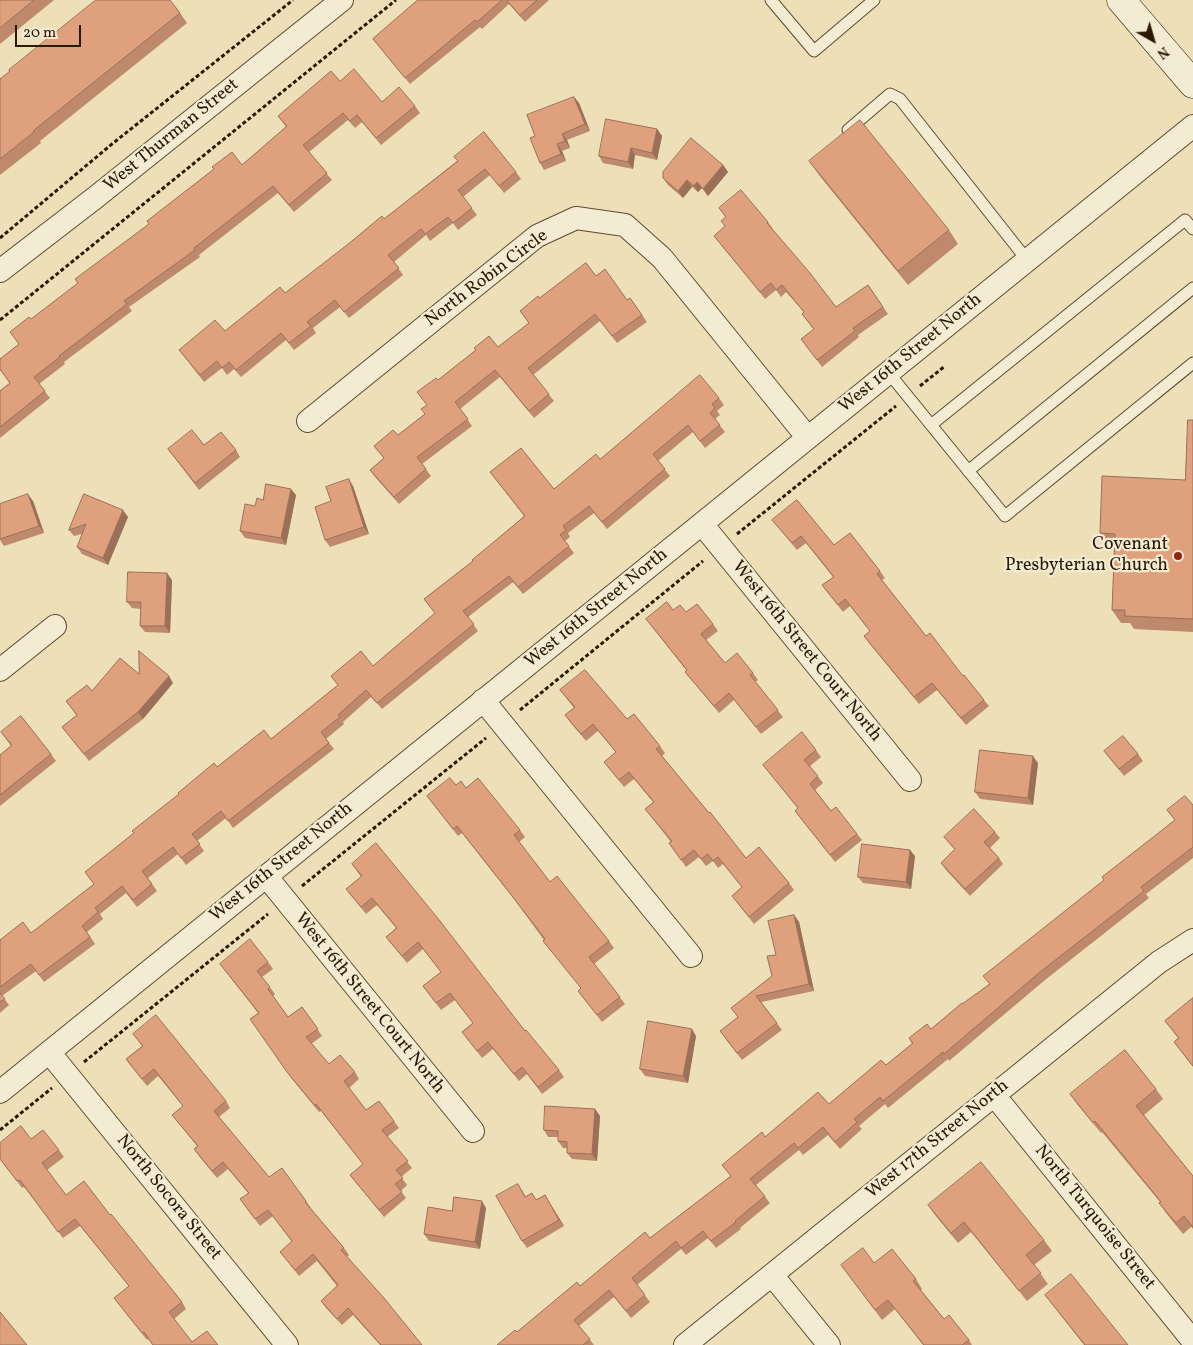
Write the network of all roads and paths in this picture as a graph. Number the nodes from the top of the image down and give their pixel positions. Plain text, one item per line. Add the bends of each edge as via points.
1 (293, 0) edge
2 (342, 0) edge
3 (396, 0) edge
4 (771, 0) edge
5 (874, 0) edge
6 (1121, 0) edge
7 (1193, 84) edge
8 (1193, 126) edge
9 (848, 130) edge
10 (1193, 230) edge
11 (0, 238) edge
12 (1027, 260) junction
13 (0, 271) edge
14 (1193, 288) edge
15 (0, 320) edge
16 (1193, 363) edge
17 (945, 366) dead end
18 (888, 372) junction
19 (908, 396) junction
20 (308, 421) dead end
21 (931, 425) junction
22 (808, 438) junction
23 (968, 470) junction
24 (702, 524) junction
25 (721, 547) junction
26 (55, 626) dead end
27 (0, 670) edge
28 (483, 700) junction
29 (503, 724) junction
30 (910, 780) dead end
31 (266, 876) junction
32 (285, 900) junction
33 (1193, 940) edge
34 (691, 956) dead end
35 (49, 1052) junction
36 (68, 1075) junction
37 (0, 1092) edge
38 (994, 1095) junction
39 (0, 1130) edge
40 (473, 1132) dead end
41 (772, 1275) junction
42 (1193, 1341) edge
43 (287, 1345) edge
44 (685, 1345) edge
45 (829, 1345) edge

1 - 11 path
2 - 13 street, West Thurman Street
3 - 15 path
4 - 5 lane via 814,51
6 - 7 main road
8 - 12 street, West 16th Street North
9 - 12 lane via 890,94 900,99
10 - 21 lane via 1185,220
12 - 18 street, West 16th Street North
14 - 23 lane
16 - 23 lane via 1005,516
17 - 19 path
18 - 19 lane
18 - 22 street, West 16th Street North
19 - 21 lane
19 - 25 path
20 - 22 street, North Robin Circle via 538,236 576,218 625,225 662,258
21 - 23 lane
22 - 24 street, West 16th Street North
24 - 25 street, West 16th Street Court North
24 - 28 street, West 16th Street North
25 - 29 path
25 - 30 street, West 16th Street Court North
26 - 27 street
28 - 29 street
28 - 31 street, West 16th Street North
29 - 32 path
29 - 34 street
31 - 32 street, West 16th Street Court North
31 - 35 street, West 16th Street North
32 - 36 path
32 - 40 street, West 16th Street Court North
33 - 38 street, West 17th Street North via 1159,962
35 - 36 street, North Socora Street
35 - 37 street, West 16th Street North
36 - 39 path
36 - 43 street, North Socora Street
38 - 41 street, West 17th Street North
38 - 42 street, North Turquoise Street
41 - 44 street, West 17th Street North
41 - 45 street

